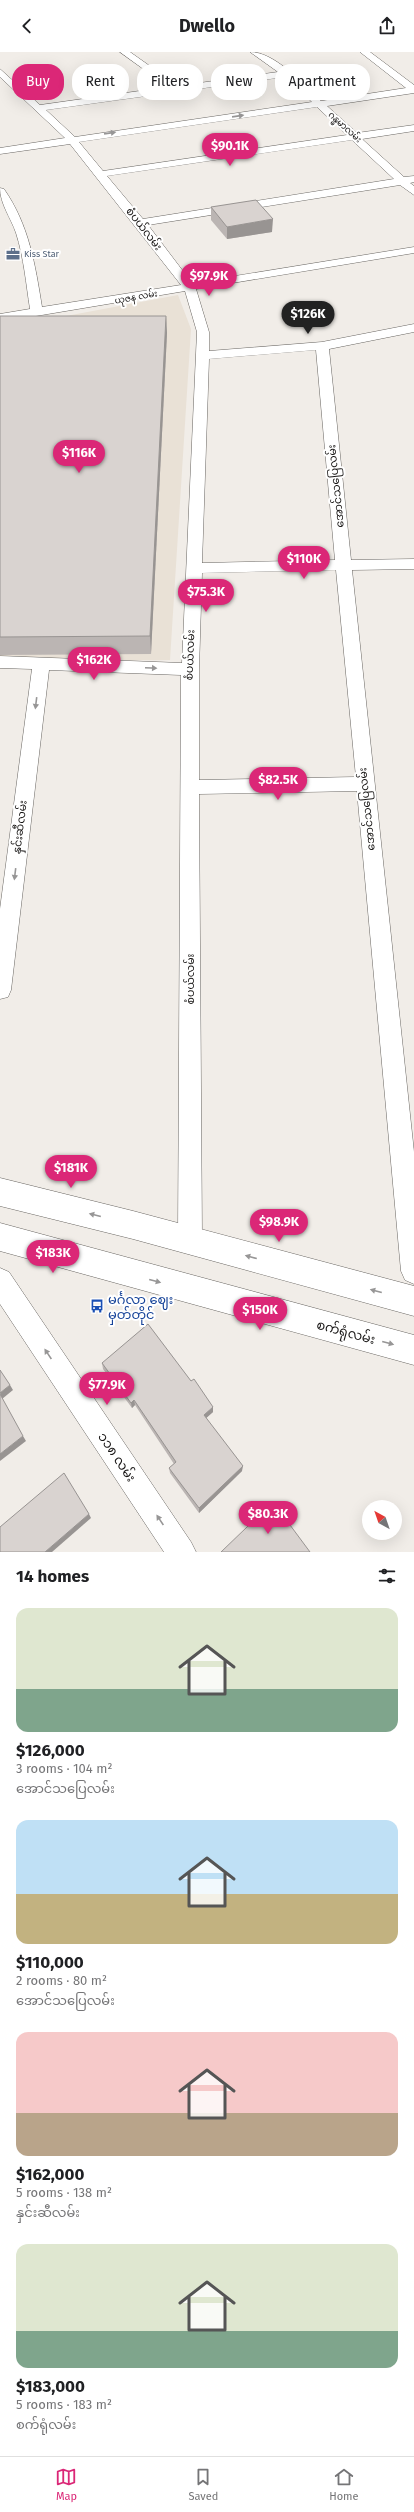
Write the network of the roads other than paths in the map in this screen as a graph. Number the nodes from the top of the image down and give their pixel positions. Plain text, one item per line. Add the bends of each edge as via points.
1 (124, 52) edge
2 (254, 52) edge
3 (364, 52) edge
4 (141, 64) edge
5 (275, 66) edge
6 (0, 72) edge
7 (275, 76) edge
8 (203, 85) edge
9 (414, 90) edge
10 (137, 94) edge
11 (316, 100) edge
12 (320, 104) junction
13 (38, 108) junction
14 (414, 128) edge
15 (355, 137) junction
16 (71, 139) junction
17 (0, 151) edge
18 (100, 174) junction
19 (414, 179) edge
20 (402, 180) junction
21 (0, 191) edge
22 (414, 192) edge
23 (140, 223) junction
24 (414, 250) edge
25 (190, 288) junction
26 (37, 314) junction
27 (0, 318) edge
28 (413, 330) edge
29 (322, 346) junction
30 (203, 355) junction
31 (414, 564) edge
32 (344, 566) junction
33 (194, 568) junction
34 (0, 662) edge
35 (41, 664) junction
36 (190, 669) junction
37 (365, 784) junction
38 (190, 787) junction
39 (0, 990) edge
40 (0, 1192) edge
41 (0, 1237) edge
42 (190, 1240) junction
43 (414, 1271) edge
44 (0, 1282) edge
45 (414, 1301) edge
46 (414, 1350) edge
47 (181, 1552) edge

1 - 4 street
2 - 5 street, ဂန္ဓမာလမ်း
3 - 9 street
6 - 13 street, စံပယ်လမ်း
7 - 8 street
9 - 12 street
10 - 13 street
11 - 12 street, ဂန္ဓမာလမ်း
12 - 15 street, ဂန္ဓမာလမ်း
16 -> 12 street
13 - 16 street, စံပယ်လမ်း
14 - 15 street
15 - 18 street
15 - 20 street, ဂန္ဓမာလမ်း
16 - 17 street
16 - 18 street, စံပယ်လမ်း
18 - 23 street, စံပယ်လမ်း
19 - 20 street
20 - 22 street, ဂန္ဓမာလမ်း
20 - 23 street
21 - 26 street via 17,216 25,240
23 - 25 street, စံပယ်လမ်း
24 - 25 street, ယုဇန လမ်း
25 - 26 street, ယုဇန လမ်း
25 - 30 street, စံပယ်လမ်း via 201,321
26 - 27 street, ယုဇန လမ်း
28 - 29 street
29 - 30 street
29 - 32 street, အောင်သပြေလမ်း
30 - 33 street, စံပယ်လမ်း
31 - 32 street
32 - 33 street
32 - 37 street, အောင်သပြေလမ်း
33 - 36 street, စံပယ်လမ်း
34 - 35 street
35 -> 36 street
35 -> 39 street, နှင်းဆီလမ်း
36 - 38 street, စံပယ်လမ်း
37 - 38 street
37 - 43 street, အောင်သပြေလမ်း
38 - 42 street, စံပယ်လမ်း
42 -> 40 main road
41 -> 46 main road, စက်ရုံလမ်း
45 -> 42 main road
47 -> 44 street, ၁၁၈ လမ်း

